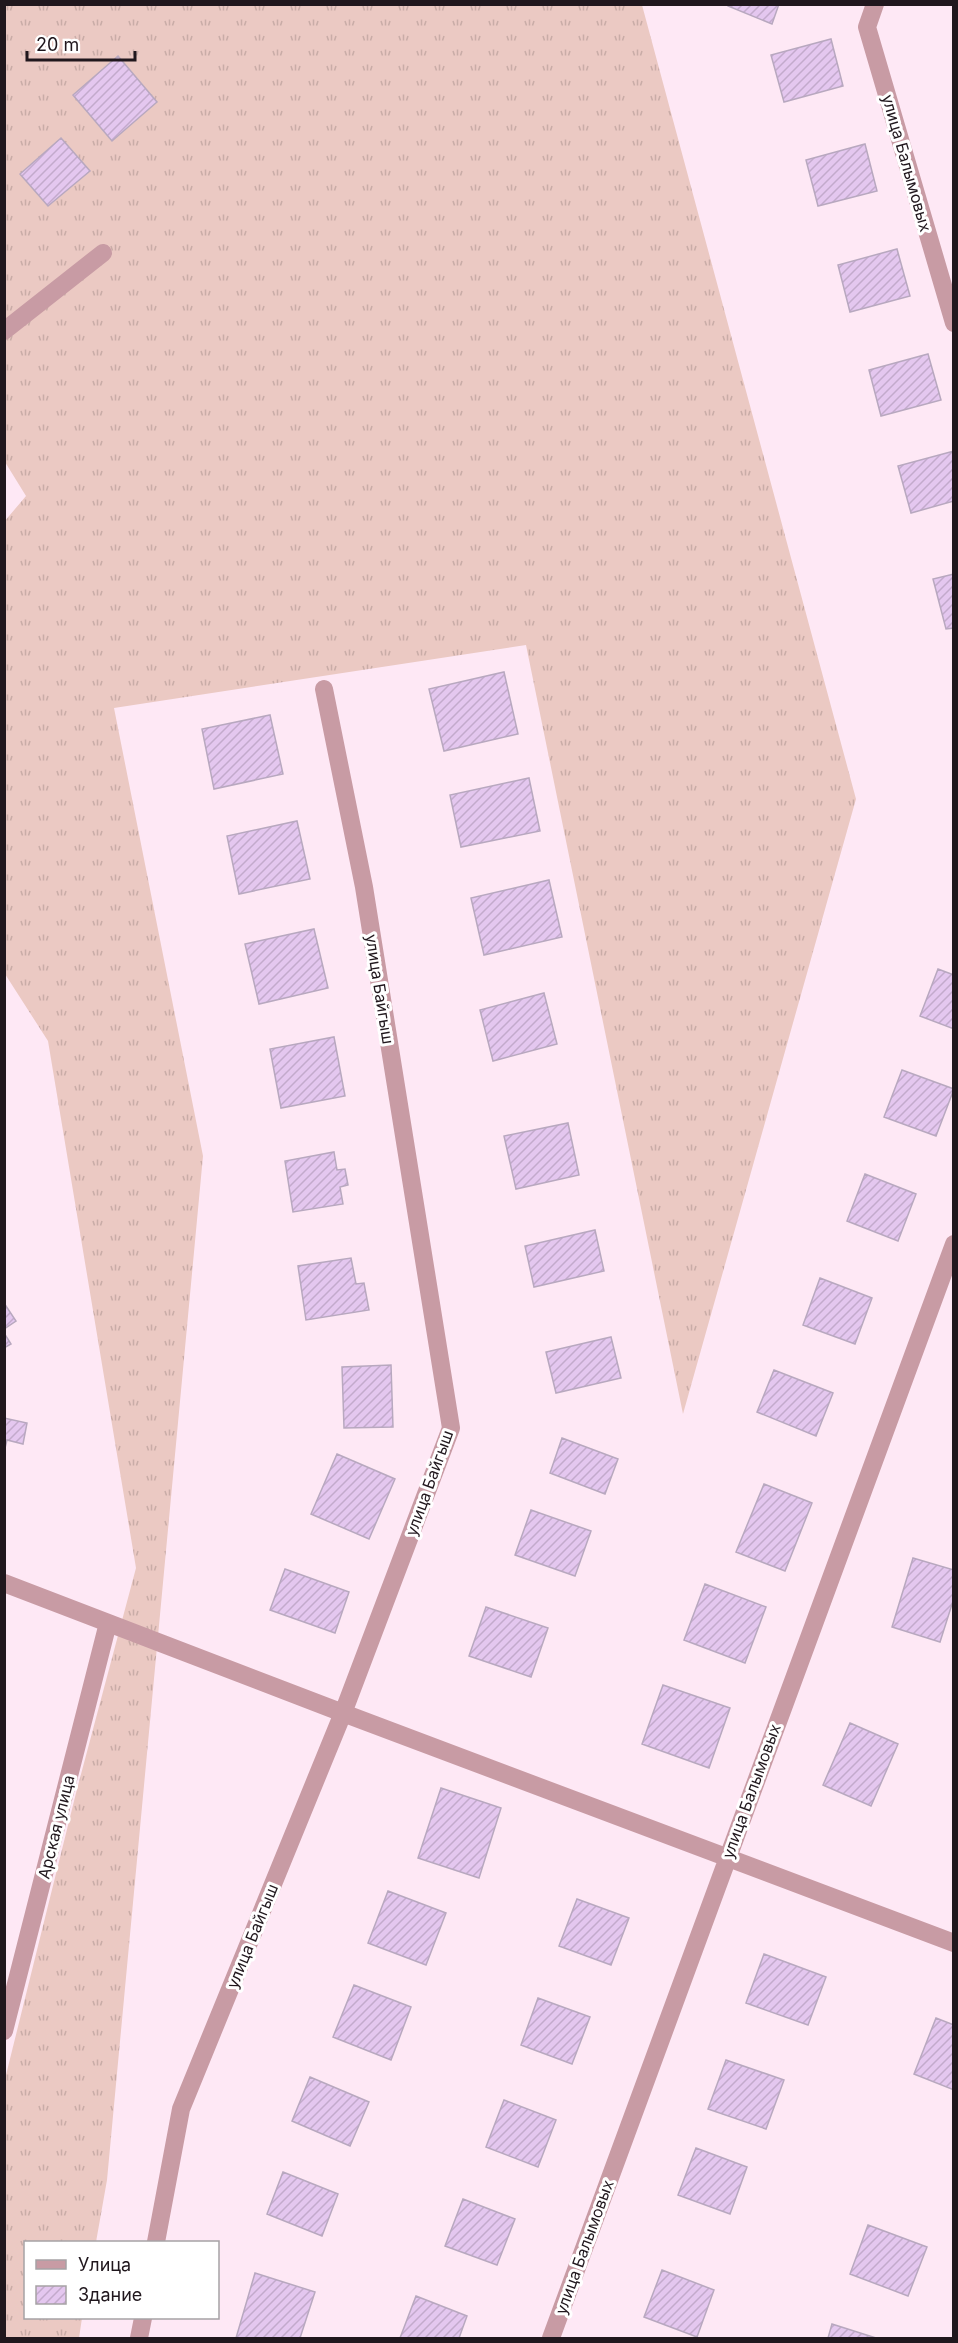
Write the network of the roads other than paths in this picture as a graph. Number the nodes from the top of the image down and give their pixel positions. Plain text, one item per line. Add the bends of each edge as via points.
1 (875, 4) edge
2 (103, 253) dead end
3 (954, 323) edge
4 (4, 331) edge
5 (324, 690) dead end
6 (954, 1244) edge
7 (4, 1583) edge
8 (108, 1623) junction
9 (343, 1713) junction
10 (727, 1856) junction
11 (954, 1943) edge
12 (4, 2031) edge
13 (156, 2241) edge
14 (142, 2319) edge
15 (139, 2338) edge
16 (551, 2338) edge

1 - 3 street, улица Балымовых via 867,27
2 - 4 street
5 - 9 street, улица Байгыш via 364,887 451,1428
6 - 10 street, улица Балымовых
7 - 8 street
8 - 9 street
8 - 12 street, Арская улица
9 - 10 street
9 - 13 street, улица Байгыш via 181,2109
10 - 11 street
10 - 16 street, улица Балымовых
14 - 15 street

